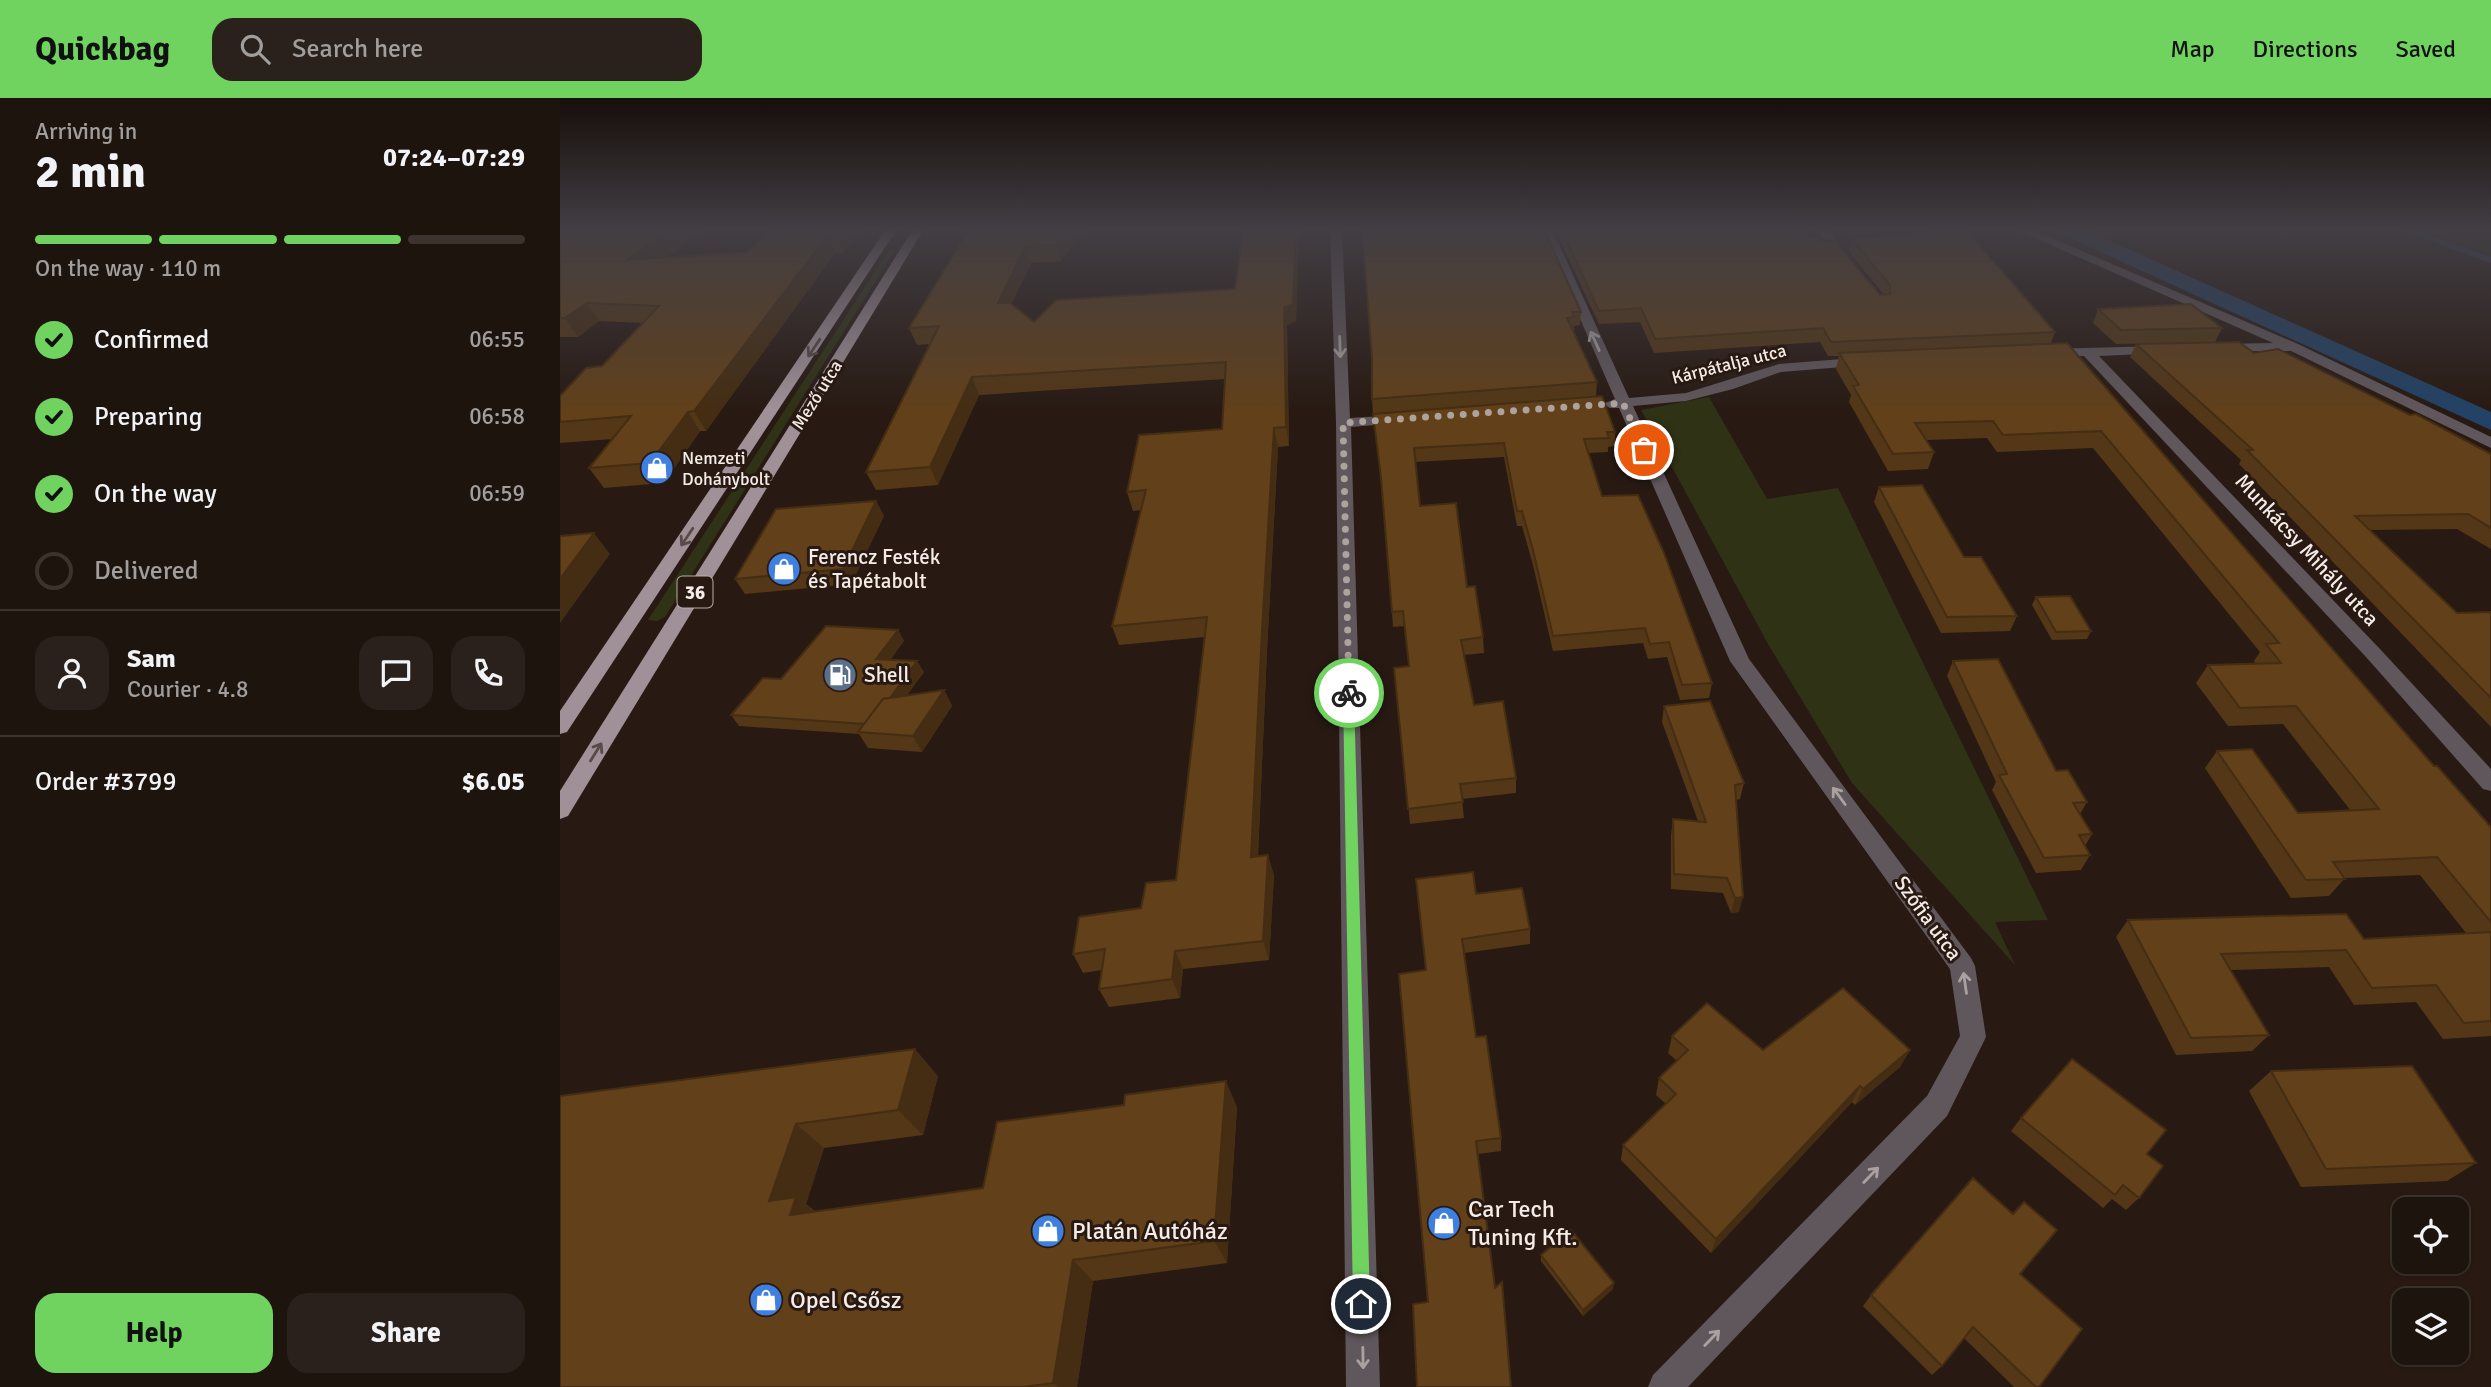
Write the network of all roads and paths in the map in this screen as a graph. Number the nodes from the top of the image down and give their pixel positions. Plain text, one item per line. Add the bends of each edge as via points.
1 (852, 289) edge
2 (882, 289) edge
3 (1338, 289) edge
4 (1573, 289) edge
5 (2159, 289) edge
6 (2293, 347) junction
7 (2169, 349) edge
8 (2211, 349) edge
9 (2087, 351) junction
10 (2034, 354) edge
11 (1887, 360) edge
12 (1623, 403) junction
13 (1596, 405) edge
14 (1410, 418) edge
15 (1343, 423) junction
16 (2491, 443) edge
17 (560, 727) edge
18 (2491, 783) edge
19 (560, 810) edge
20 (1363, 1387) edge
21 (1665, 1387) edge

1 -> 17 main road, Mező utca / 36
19 -> 2 main road, Mező utca / 36
3 -> 15 street
12 -> 4 street, Szófia utca
5 - 6 street
6 - 8 street
6 - 16 street
7 - 9 street
9 - 10 street
9 - 18 street, Munkácsy Mihály utca
11 - 12 street, Kárpátalja utca via 1779,368 1686,397
12 - 13 street, Kárpátalja utca
21 -> 12 street, Szófia utca via 1937,1106 1973,1037 1962,966 1741,661
14 - 15 street
15 -> 20 street

